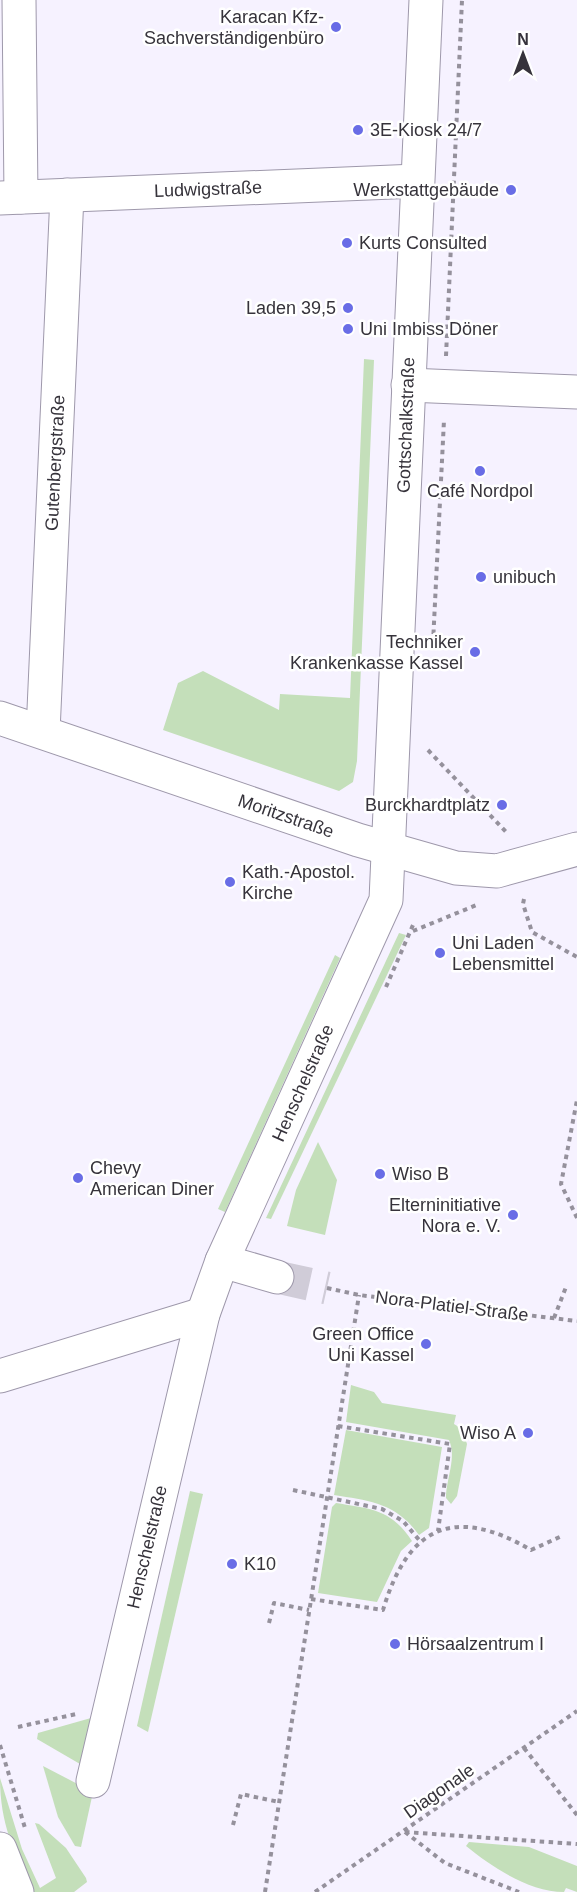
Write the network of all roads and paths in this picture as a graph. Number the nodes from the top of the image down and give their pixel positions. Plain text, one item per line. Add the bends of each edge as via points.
1 (19, 0) edge
2 (426, 0) edge
3 (417, 181) junction
4 (67, 195) junction
5 (11, 197) edge
6 (408, 385) junction
7 (577, 392) edge
8 (0, 718) edge
9 (43, 732) junction
10 (429, 750) dead end
11 (577, 849) edge
12 (389, 850) junction
13 (524, 865) junction
14 (486, 901) dead end
15 (413, 931) dead end
16 (577, 957) edge
17 (577, 1100) edge
18 (577, 1218) edge
19 (222, 1261) junction
20 (277, 1277) tunnel mouth
21 (567, 1287) dead end
22 (327, 1288) tunnel mouth
23 (359, 1296) junction
24 (203, 1314) junction
25 (554, 1318) junction
26 (577, 1321) edge
27 (0, 1376) edge
28 (338, 1426) junction
29 (292, 1490) dead end
30 (327, 1497) junction
31 (438, 1531) junction
32 (562, 1536) dead end
33 (420, 1541) junction
34 (311, 1599) junction
35 (309, 1610) junction
36 (270, 1623) dead end
37 (110, 1706) junction
38 (577, 1711) edge
39 (18, 1727) dead end
40 (0, 1745) edge
41 (524, 1748) junction
42 (93, 1781) dead end
43 (279, 1802) junction
44 (577, 1815) edge
45 (233, 1825) dead end
46 (26, 1831) dead end
47 (404, 1832) junction
48 (577, 1844) edge
49 (0, 1849) edge
50 (17, 1892) edge
51 (265, 1892) edge
52 (315, 1892) edge
53 (519, 1892) edge

1 - 5 street
2 - 3 street, Gottschalkstraße
3 - 4 street, Ludwigstraße
3 - 6 street, Gottschalkstraße
4 - 5 street, Ludwigstraße
4 - 9 street, Gutenbergstraße
6 - 7 street
6 - 12 street, Gottschalkstraße
8 - 9 street, Moritzstraße
9 - 12 street, Moritzstraße
10 - 13 path via 508,834
11 - 13 street, Moritzstraße
12 - 13 street, Moritzstraße via 456,868 497,871
12 - 19 street, Henschelstraße via 386,900
13 - 16 path via 528,884 523,904 532,932
14 - 15 path
17 - 18 path via 561,1184
19 - 20 street
19 - 24 street, Henschelstraße
21 - 25 path
22 - 23 path, Nora-Platiel-Straße
23 - 25 path, Nora-Platiel-Straße
23 - 28 path
24 - 27 street
24 - 37 street, Henschelstraße
25 - 26 path, Nora-Platiel-Straße
28 - 30 path
28 - 31 path via 450,1444
29 - 30 path
30 - 33 path via 382,1509 403,1521
30 - 34 path
31 - 32 path via 477,1529 507,1536 531,1550
31 - 33 path
33 - 34 path via 396,1571 383,1610
34 - 35 path
35 - 36 path via 274,1603
35 - 43 path
37 - 39 path
37 - 42 street, Henschelstraße
38 - 41 path, Diagonale
40 - 46 path
41 - 44 path
41 - 47 path, Diagonale
43 - 45 path via 241,1794
43 - 51 path
47 - 48 path
47 - 52 path, Diagonale
47 - 53 path via 445,1863
49 - 50 street

